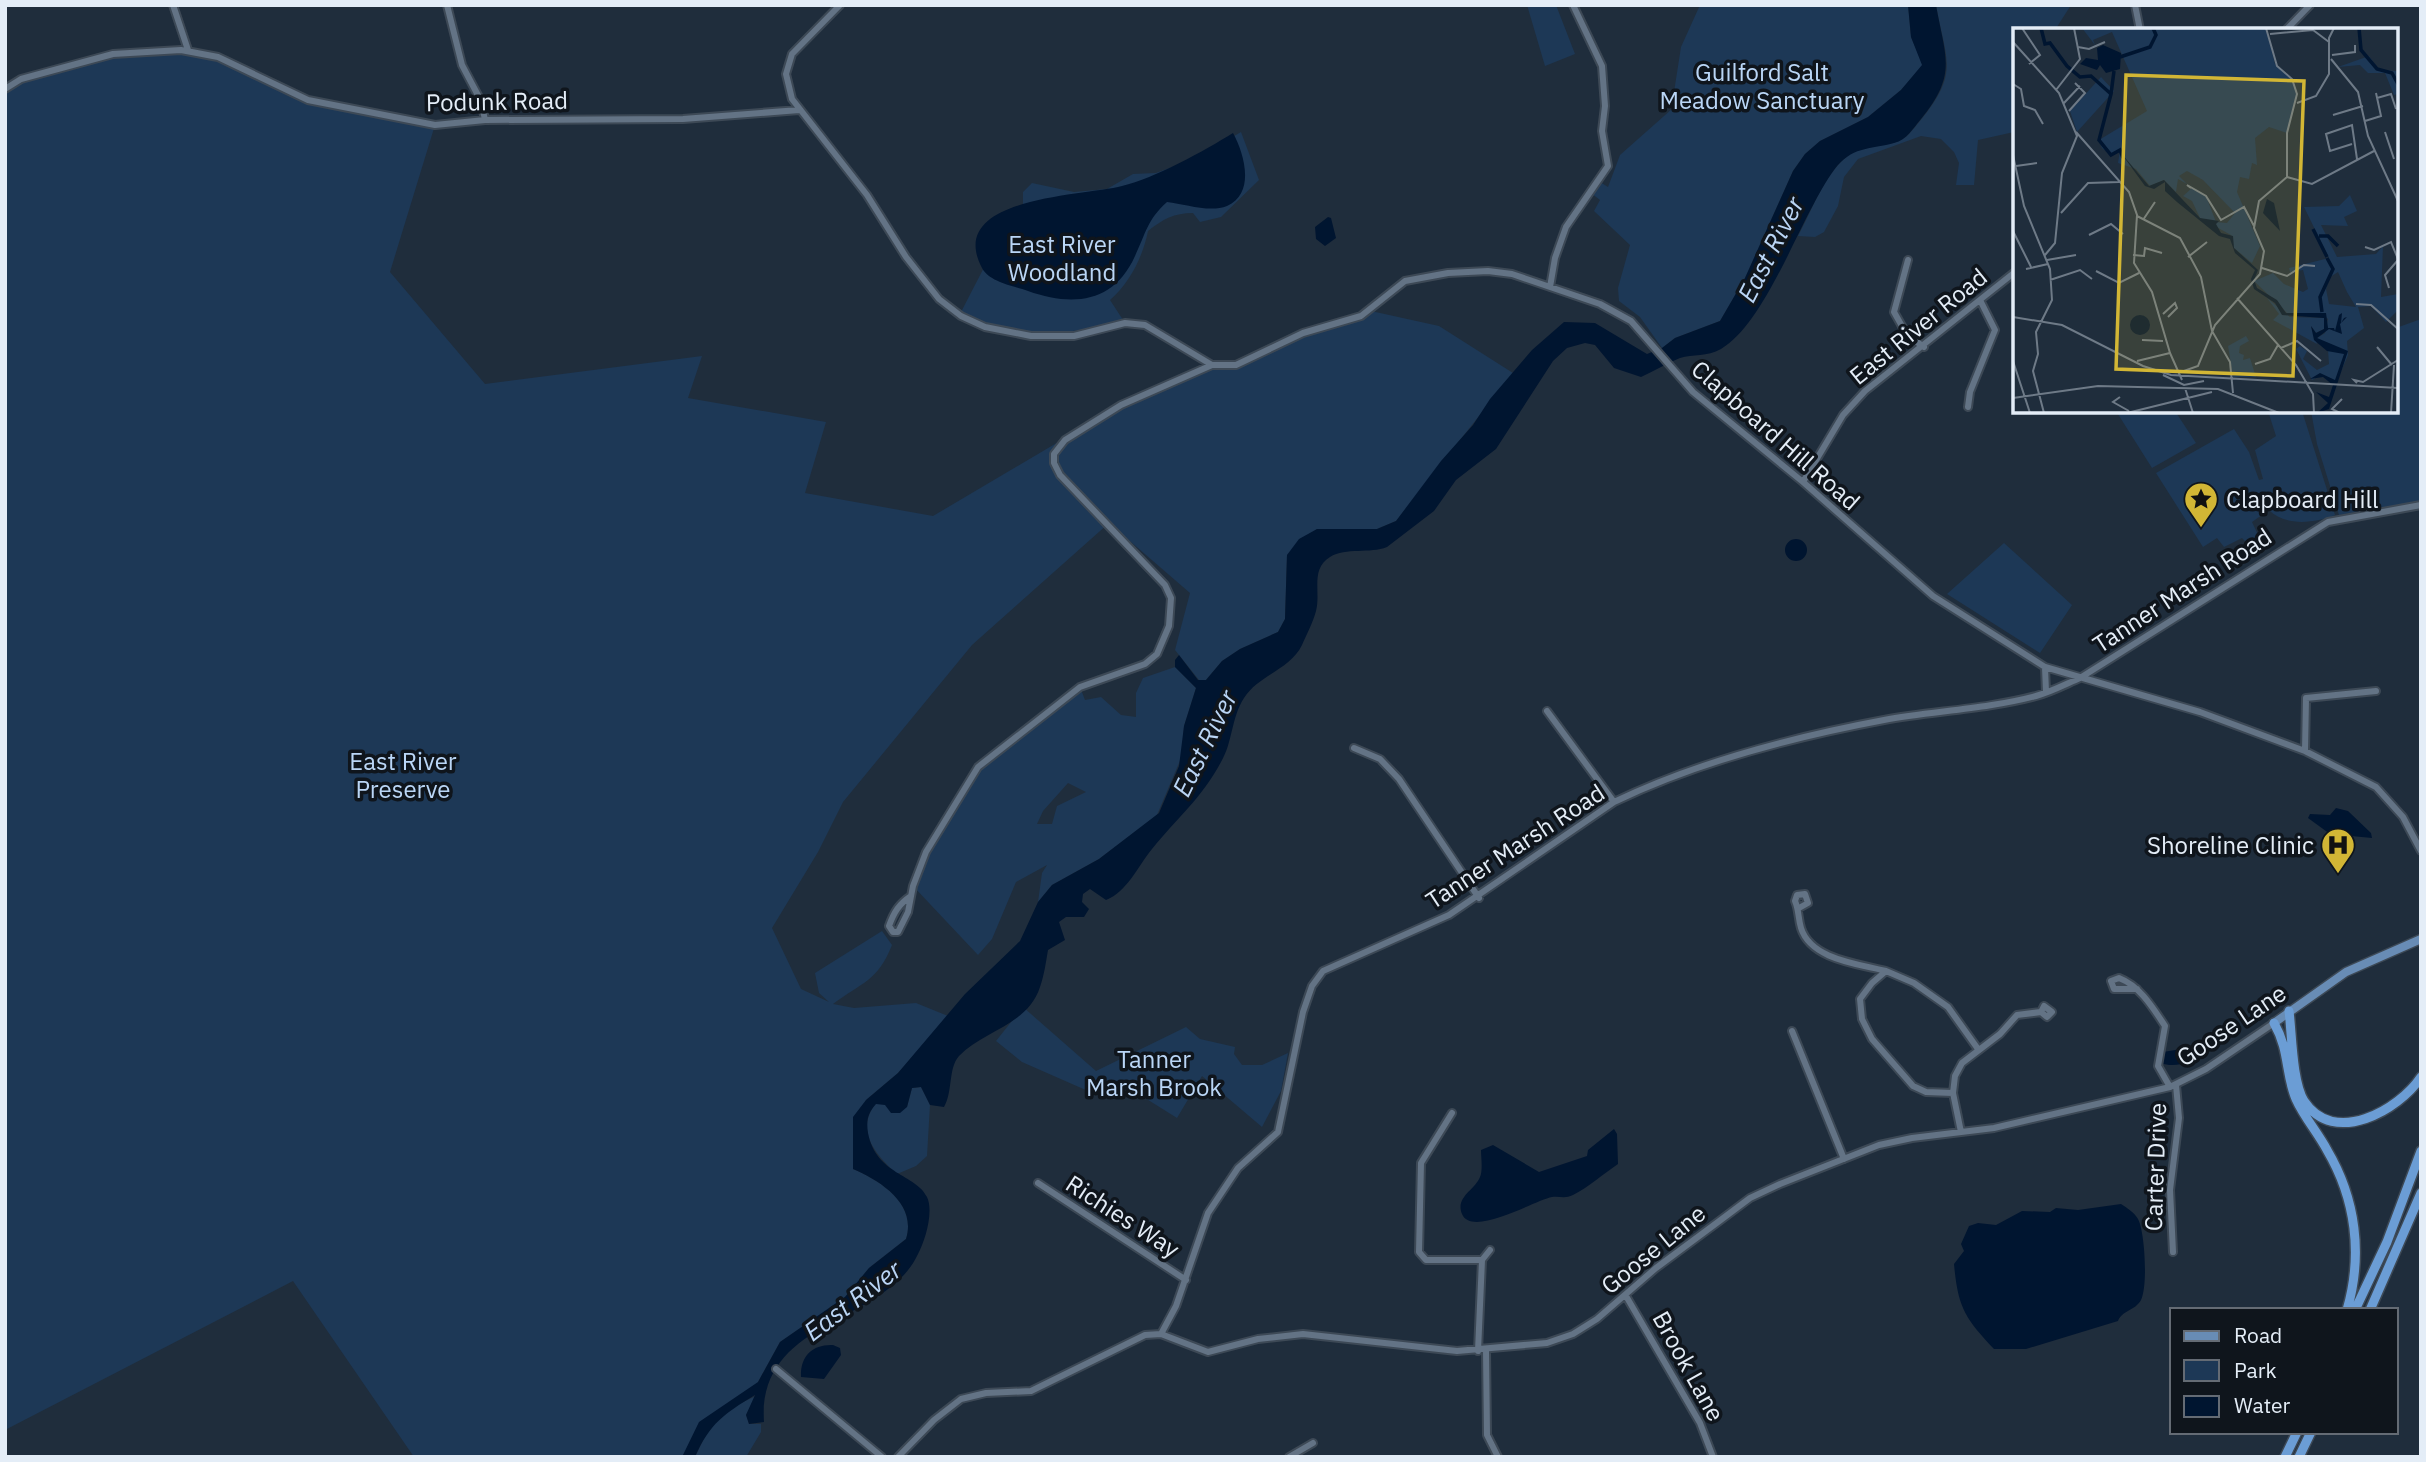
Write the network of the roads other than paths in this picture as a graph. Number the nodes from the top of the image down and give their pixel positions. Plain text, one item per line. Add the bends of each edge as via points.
1 (173, 5) edge
2 (447, 5) edge
3 (840, 5) edge
4 (1573, 5) edge
5 (2135, 5) edge
6 (2310, 5) edge
7 (2140, 28) edge
8 (2288, 28) edge
9 (188, 50) junction
10 (5, 89) edge
11 (799, 110) junction
12 (485, 120) junction
13 (1908, 260) dead end
14 (2013, 274) edge
15 (1550, 287) junction
16 (1981, 302) junction
17 (1923, 347) junction
18 (1212, 365) junction
19 (1968, 407) dead end
20 (1803, 482) junction
21 (2421, 505) edge
22 (2045, 667) junction
23 (2080, 678) junction
24 (2376, 691) dead end
25 (2046, 692) junction
26 (1547, 711) dead end
27 (1354, 748) dead end
28 (2305, 751) junction
29 (1614, 802) junction
30 (2421, 851) edge
31 (911, 896) junction
32 (1479, 898) junction
33 (1799, 908) dead end
34 (2421, 939) edge
35 (1886, 971) junction
36 (2137, 989) dead end
37 (2289, 1011) junction
38 (2041, 1012) dead end
39 (2274, 1023) junction
40 (1792, 1031) dead end
41 (1978, 1048) junction
42 (2421, 1077) edge
43 (2173, 1086) junction
44 (1953, 1093) junction
45 (1452, 1113) dead end
46 (1961, 1132) junction
47 (2421, 1152) edge
48 (1844, 1159) junction
49 (1038, 1183) dead end
50 (2421, 1193) edge
51 (1490, 1250) dead end
52 (2173, 1251) dead end
53 (1482, 1260) junction
54 (1186, 1280) junction
55 (1626, 1296) junction
56 (2347, 1308) edge
57 (2356, 1308) edge
58 (2371, 1308) edge
59 (1161, 1334) junction
60 (1486, 1350) junction
61 (1478, 1351) junction
62 (776, 1369) dead end
63 (2296, 1434) edge
64 (2310, 1434) edge
65 (1313, 1443) dead end
66 (882, 1457) edge
67 (898, 1457) edge
68 (1289, 1457) edge
69 (1498, 1457) edge
70 (1713, 1457) edge
71 (2285, 1457) edge
72 (2299, 1457) edge

1 - 9 street
2 - 12 street via 462,65 481,101
3 - 11 street via 799,43 787,66 787,85
4 - 15 street via 1602,66 1602,131 1608,166 1566,227
5 - 7 street
6 - 8 street
9 - 10 street, Podunk Road via 113,54 21,79
9 - 12 street, Podunk Road via 219,57 308,100 435,125
11 - 12 street, Podunk Road via 683,119
11 - 18 street via 867,195 927,287 961,316 985,327 1031,336 1074,336 1125,323 1144,325
13 - 17 street via 1894,312 1907,335
14 - 16 street, East River Road
15 - 18 street, Clapboard Hill Road via 1488,271 1413,278 1361,316 1303,333 1236,365
15 - 20 street, Clapboard Hill Road via 1600,304 1631,321 1705,403
16 - 17 street, East River Road
16 - 19 street via 1995,330
17 - 20 street, East River Road via 1853,403
18 - 31 street, Clapboard Hill Road via 1121,405 1065,440 1054,454 1060,475 1165,585 1171,611 1166,640 1145,664 1080,687 978,767 926,852
20 - 22 street, Clapboard Hill Road via 1923,589
21 - 23 street, Tanner Marsh Road via 2328,522
22 - 23 street, Clapboard Hill Road
22 - 25 street
23 - 25 street, Tanner Marsh Road
23 - 28 street, Clapboard Hill Road via 2186,707
24 - 28 street via 2306,698
25 - 29 street, Tanner Marsh Road via 1814,735 1730,759
26 - 29 street
27 - 32 street via 1380,759 1399,779
28 - 30 street, Clapboard Hill Road via 2376,787 2403,817
29 - 32 street, Tanner Marsh Road
31 - 31 street via 903,925 893,932 891,919 900,903
32 - 54 street, Tanner Marsh Road via 1419,930 1323,971 1317,978 1303,1012 1278,1132 1238,1168 1208,1213
33 - 35 street via 1805,935 1822,952
34 - 37 main road, Goose Lane via 2346,972
35 - 41 street via 1914,983 1948,1007
35 - 44 street via 1860,999 1862,1018 1872,1039 1913,1087
36 - 43 street, Carter Drive via 2165,1026 2158,1066
37 - 39 main road, Goose Lane
37 - 42 highway via 2298,1086 2304,1100 2328,1119 2362,1120 2381,1113 2398,1103
38 - 41 street via 2017,1015 2000,1034
39 - 43 street, Goose Lane
39 - 56 highway via 2288,1052 2296,1099 2348,1195 2356,1246
40 - 48 street
41 - 44 street via 1958,1070
43 - 46 street, Goose Lane
43 - 52 street, Carter Drive via 2179,1118 2169,1190
44 - 46 street
45 - 53 street via 1421,1163 1419,1252 1426,1260
46 - 48 street, Goose Lane via 1879,1145
47 - 57 highway
48 - 55 street, Goose Lane via 1750,1198
49 - 54 street, Richies Way
50 - 58 highway
51 - 53 street
53 - 61 street
54 - 59 street, Tanner Marsh Road
55 - 60 street, Goose Lane via 1573,1334 1548,1343
55 - 70 street, Brook Lane via 1700,1423
59 - 61 street, Goose Lane via 1208,1352 1303,1334 1429,1350
59 - 67 street via 1136,1338 1031,1391 961,1399
60 - 61 street, Goose Lane
60 - 69 street via 1487,1435
62 - 66 street
63 - 71 highway
64 - 72 highway
65 - 68 street

